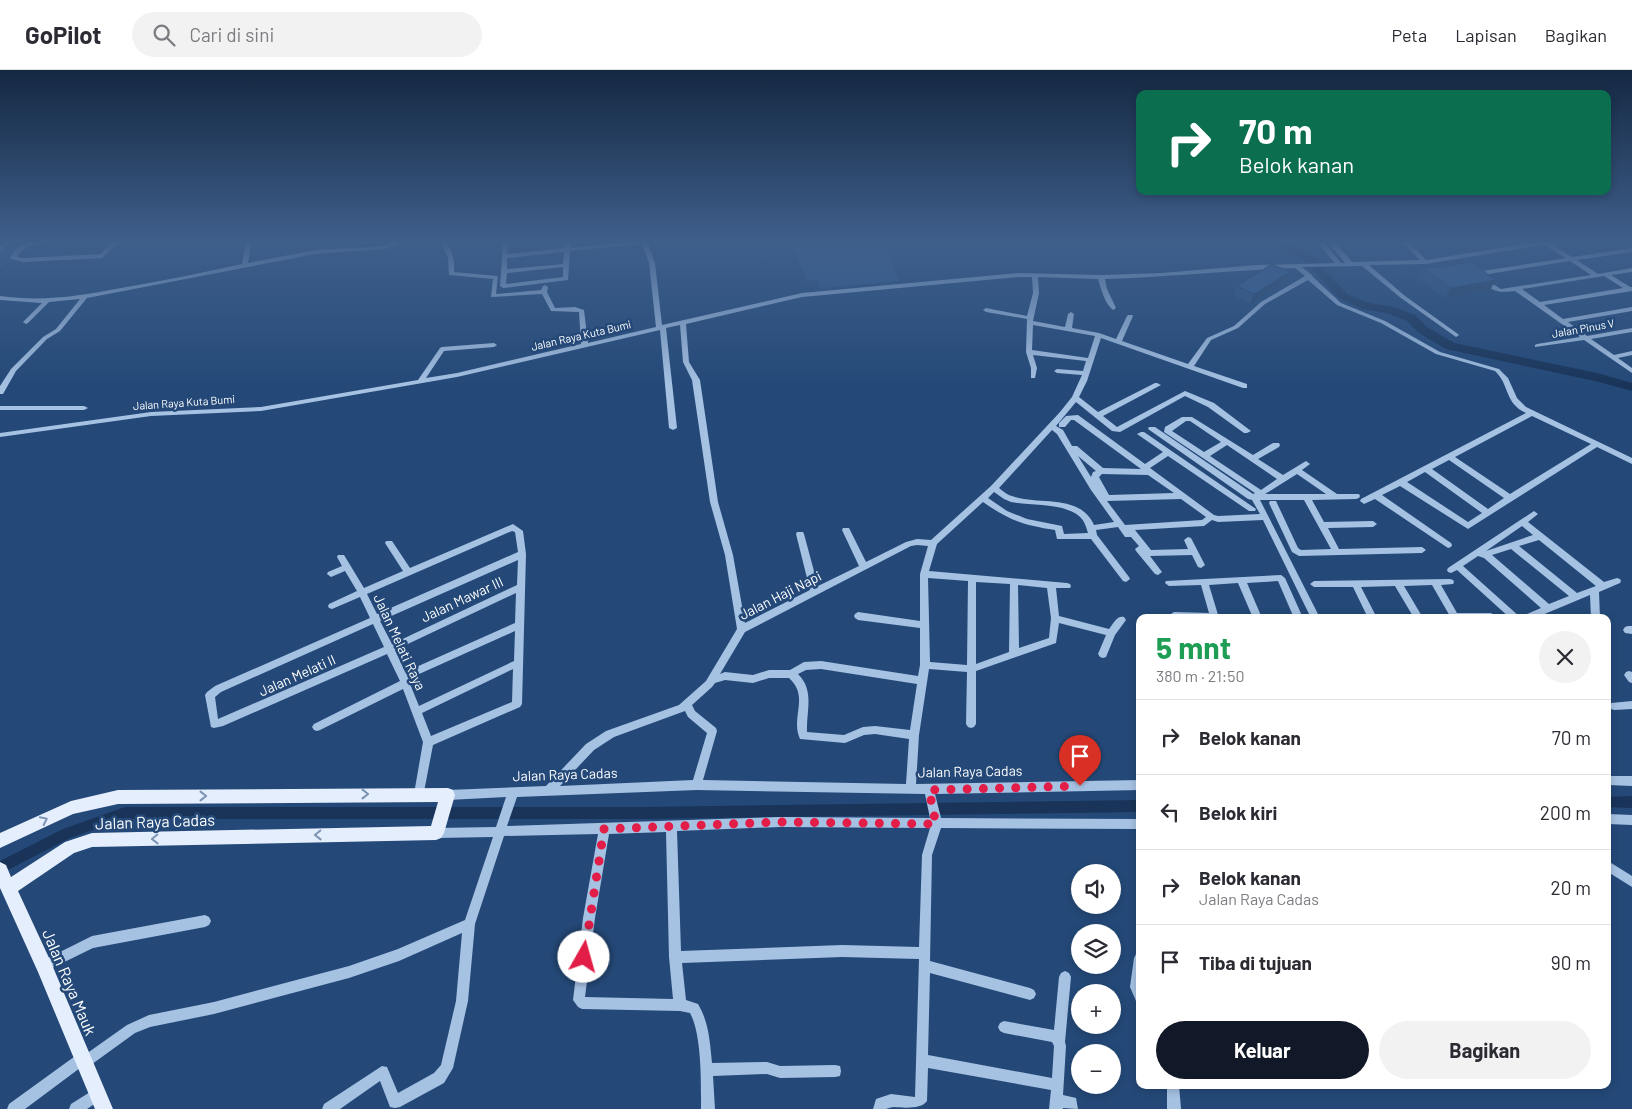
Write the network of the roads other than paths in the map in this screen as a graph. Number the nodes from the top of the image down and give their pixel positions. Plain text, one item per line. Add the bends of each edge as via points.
1 (127, 289) edge
2 (494, 289) edge
3 (656, 289) edge
4 (866, 289) edge
5 (1036, 289) edge
6 (1104, 289) edge
7 (1286, 289) edge
8 (1324, 289) edge
9 (1394, 289) edge
10 (1518, 289) edge
11 (1631, 290) edge
12 (544, 292) joint
13 (86, 297) junction
14 (0, 298) edge
15 (48, 299) junction
16 (1538, 304) junction
17 (1112, 308) dead end
18 (1632, 309) edge
19 (986, 310) dead end
20 (1071, 314) dead end
21 (1130, 316) dead end
22 (1030, 320) junction
23 (1562, 321) junction
24 (26, 322) dead end
25 (682, 322) junction
26 (661, 328) junction
27 (1068, 328) junction
28 (1632, 330) edge
29 (1099, 335) junction
30 (1456, 335) dead end
31 (1586, 338) junction
32 (1118, 342) junction
33 (494, 345) dead end
34 (585, 346) junction
35 (1537, 346) dead end
36 (1029, 352) junction
37 (1632, 354) edge
38 (1612, 357) junction
39 (1091, 360) junction
40 (1190, 366) junction
41 (1057, 371) dead end
42 (1632, 371) edge
43 (1085, 374) junction
44 (1033, 376) dead end
45 (421, 381) junction
46 (1157, 385) dead end
47 (1244, 386) dead end
48 (0, 392) edge
49 (1075, 398) junction
50 (0, 408) edge
51 (84, 408) dead end
52 (1531, 414) junction
53 (1099, 415) junction
54 (1062, 425) dead end
55 (1052, 426) junction
56 (673, 428) dead end
57 (1152, 429) dead end
58 (1247, 430) dead end
59 (1141, 434) dead end
60 (0, 435) edge
61 (1226, 442) junction
62 (1597, 444) junction
63 (1276, 445) dead end
64 (1074, 448) dead end
65 (1167, 453) junction
66 (1204, 456) junction
67 (1448, 456) junction
68 (1252, 460) junction
69 (1632, 461) edge
70 (1306, 464) dead end
71 (1148, 470) junction
72 (1297, 470) junction
73 (1426, 470) junction
74 (1101, 471) junction
75 (1282, 478) junction
76 (1402, 483) junction
77 (994, 488) junction
78 (1258, 495) junction
79 (1184, 496) junction
80 (1356, 496) dead end
81 (1377, 496) junction
82 (1308, 497) junction
83 (1335, 497) junction
84 (983, 498) junction
85 (1510, 498) junction
86 (1364, 502) dead end
87 (1273, 503) dead end
88 (1252, 509) dead end
89 (1488, 513) junction
90 (1534, 514) dead end
91 (1211, 517) junction
92 (1266, 517) junction
93 (1522, 522) junction
94 (1119, 524) junction
95 (1373, 524) dead end
96 (1323, 525) junction
97 (846, 530) dead end
98 (1092, 532) junction
99 (800, 534) dead end
100 (1541, 536) junction
101 (1188, 540) dead end
102 (389, 543) dead end
103 (932, 543) junction
104 (1448, 545) dead end
105 (1512, 545) junction
106 (1422, 550) dead end
107 (1194, 552) junction
108 (1337, 553) junction
109 (522, 554) junction
110 (1485, 554) junction
111 (341, 557) dead end
112 (1471, 558) junction
113 (1200, 565) dead end
114 (347, 567) junction
115 (864, 568) junction
116 (408, 572) junction
117 (1158, 572) dead end
118 (331, 574) dead end
119 (924, 574) junction
120 (972, 577) junction
121 (1126, 579) dead end
122 (1242, 580) junction
123 (1014, 581) junction
124 (1617, 581) dead end
125 (1204, 582) junction
126 (1434, 582) junction
127 (1450, 582) dead end
128 (1169, 583) dead end
129 (1355, 583) junction
130 (1398, 583) junction
131 (1314, 584) dead end
132 (1052, 585) junction
133 (1067, 586) dead end
134 (521, 587) junction
135 (1599, 588) junction
136 (362, 592) junction
137 (815, 592) junction
138 (1576, 597) junction
139 (332, 606) dead end
140 (1548, 609) junction
141 (1214, 614) edge
142 (1256, 614) edge
143 (1298, 614) edge
144 (1314, 614) edge
145 (1372, 614) edge
146 (1417, 614) edge
147 (1453, 614) edge
148 (1511, 614) edge
149 (1536, 614) edge
150 (1596, 614) edge
151 (858, 616) dead end
152 (1055, 618) junction
153 (374, 620) junction
154 (1121, 620) dead end
155 (520, 625) junction
156 (924, 625) junction
157 (742, 629) junction
158 (1112, 633) junction
159 (388, 649) junction
160 (1102, 654) dead end
161 (1014, 655) junction
162 (518, 663) junction
163 (925, 666) junction
164 (972, 669) junction
165 (791, 674) junction
166 (404, 680) junction
167 (712, 680) junction
168 (923, 681) junction
169 (687, 703) junction
170 (1632, 705) edge
171 (1614, 706) dead end
172 (416, 711) junction
173 (971, 724) dead end
174 (317, 727) dead end
175 (914, 735) junction
176 (428, 742) junction
177 (1611, 780) edge
178 (1632, 781) edge
179 (1136, 785) edge
180 (697, 786) junction
181 (912, 789) junction
182 (929, 791) junction
183 (513, 792) junction
184 (547, 792) junction
185 (419, 794) junction
186 (447, 799) junction
187 (1611, 819) edge
188 (1632, 820) edge
189 (936, 821) junction
190 (1136, 824) edge
191 (671, 826) junction
192 (437, 829) junction
193 (501, 829) junction
194 (604, 829) junction
195 (0, 841) edge
196 (1611, 868) edge
197 (3, 882) edge
198 (1632, 882) edge
199 (205, 921) dead end
200 (469, 924) junction
201 (926, 953) junction
202 (675, 957) junction
203 (44, 966) junction
204 (926, 966) junction
205 (1065, 976) dead end
206 (1030, 994) dead end
207 (680, 1005) junction
208 (1004, 1027) dead end
209 (1059, 1040) junction
210 (83, 1060) junction
211 (921, 1060) junction
212 (706, 1070) junction
213 (835, 1071) dead end
214 (1056, 1085) junction
215 (1173, 1089) edge
216 (101, 1101) edge
217 (1056, 1104) edge
218 (393, 1106) edge
219 (14, 1109) edge
220 (76, 1109) edge
221 (330, 1109) edge
222 (708, 1109) edge
223 (880, 1109) edge
224 (1071, 1109) edge
225 (1174, 1109) edge

1 - 13 street
2 - 12 street via 493,296
3 - 26 street
4 - 25 street, Jalan Raya Kuta Bumi via 802,295
5 - 22 street
6 - 17 street
7 - 40 street via 1262,303 1236,327 1209,339
8 - 52 street via 1347,309 1383,322 1438,352 1497,370 1503,374 1516,405
9 - 30 street
10 - 16 street
11 - 16 street
12 - 34 street via 553,310 582,311
13 - 15 street
13 - 48 street via 58,330 45,338 13,370
14 - 15 street
15 - 24 street
16 - 23 street
18 - 23 street
19 - 22 street
20 - 27 street
21 - 32 street
22 - 27 street
22 - 36 street
23 - 31 street
25 - 26 street, Jalan Raya Kuta Bumi
25 - 157 street via 686,362 696,380 714,502
26 - 34 street, Jalan Raya Kuta Bumi
26 - 56 street
27 - 29 street
28 - 31 street, Jalan Pinus V
29 - 32 street
29 - 39 street
31 - 35 street, Jalan Pinus V
31 - 38 street
32 - 40 street
33 - 45 street via 442,349
34 - 45 street, Jalan Raya Kuta Bumi
36 - 39 street
36 - 44 street
37 - 38 street
38 - 42 street
39 - 43 street
40 - 47 street
41 - 43 street
43 - 49 street
45 - 60 street, Jalan Raya Kuta Bumi via 261,408 151,414
46 - 53 street
49 - 53 street
49 - 55 street
50 - 51 street
52 - 62 street
52 - 67 street
53 - 58 street via 1120,430 1185,393 1211,405
54 - 71 street via 1075,417
55 - 77 street
55 - 94 street via 1060,432
57 - 78 street via 1251,497
59 - 65 street
61 - 66 street
61 - 66 street via 1188,418 1168,429
61 - 68 street
62 - 69 street
62 - 85 street
63 - 68 street
64 - 74 street
65 - 71 street
65 - 88 street
66 - 78 street
67 - 73 street
67 - 85 street
68 - 75 street
70 - 72 street
71 - 74 street
71 - 79 street
72 - 75 street
72 - 83 street
73 - 76 street
73 - 89 street
74 - 79 street via 1095,477 1108,498
75 - 78 street
76 - 81 street
76 - 89 street via 1466,526
77 - 84 street
77 - 98 street via 1010,498 1076,508 1090,521
78 - 82 street
78 - 92 street
79 - 91 street
80 - 83 street
81 - 86 street
81 - 104 street
82 - 83 street
82 - 96 street
84 - 98 street via 1004,513 1026,522 1059,528 1060,537
84 - 103 street
85 - 89 street
87 - 108 street via 1297,552
90 - 93 street
91 - 92 street
91 - 107 street via 1204,523 1128,526 1149,553
92 - 144 street
93 - 100 street
93 - 112 street
94 - 98 street
94 - 117 street
95 - 96 street
96 - 108 street
97 - 115 street
98 - 121 street
99 - 137 street
100 - 105 street
100 - 135 street
101 - 107 street
102 - 116 street
103 - 115 street, Jalan Haji Napi via 909,544
103 - 119 street
105 - 110 street
105 - 138 street
106 - 108 street
107 - 113 street
109 - 116 street via 519,531 515,527
109 - 134 street
109 - 153 street
110 - 112 street
110 - 140 street
111 - 114 street, Jalan Melati Raya
112 - 148 street via 1454,568
114 - 118 street
114 - 136 street, Jalan Melati Raya
115 - 137 street, Jalan Haji Napi
116 - 136 street
119 - 120 street
119 - 156 street
120 - 123 street
120 - 164 street
122 - 125 street
122 - 142 street
122 - 143 street via 1281,578
123 - 132 street
123 - 161 street
124 - 135 street
125 - 128 street
125 - 141 street
126 - 127 street
126 - 130 street
126 - 147 street
129 - 130 street
129 - 131 street
129 - 145 street
130 - 146 street
132 - 133 street
132 - 152 street
134 - 155 street
134 - 159 street, Jalan Mawar III
135 - 138 street
135 - 150 street
136 - 139 street
136 - 153 street, Jalan Melati Raya
137 - 157 street, Jalan Haji Napi
138 - 140 street
140 - 149 street
151 - 156 street
152 - 158 street
152 - 161 street via 1053,640
153 - 159 street, Jalan Melati Raya
153 - 159 street, Jalan Melati II via 218,688 210,694 214,724
154 - 158 street
155 - 162 street
155 - 166 street
156 - 163 street
157 - 167 street, Jalan Haji Napi
158 - 160 street
159 - 166 street, Jalan Melati Raya
161 - 164 street
162 - 172 street
162 - 176 street via 516,705
163 - 164 street
163 - 168 street
164 - 173 street
165 - 167 street via 769,674 753,679 725,676
165 - 168 street via 804,666 821,665
165 - 175 street via 802,685 801,730 804,736 845,739 868,730
166 - 172 street, Jalan Melati Raya
166 - 174 street
167 - 169 street, Jalan Haji Napi
168 - 175 street
169 - 180 street via 691,714 712,731
169 - 184 street, Jalan Haji Napi via 682,708 610,734 590,747
170 - 171 street
172 - 176 street, Jalan Melati Raya
175 - 181 street
176 - 185 street
177 - 178 street
179 - 182 street, Jalan Raya Cadas
180 - 181 street, Jalan Raya Cadas
180 - 184 street, Jalan Raya Cadas
181 - 182 street, Jalan Raya Cadas
182 - 189 street
183 - 184 street, Jalan Raya Cadas
183 - 186 street, Jalan Raya Cadas
183 - 193 street
185 - 186 main road, Jalan Raya Cadas
195 -> 185 main road, Jalan Raya Cadas via 71,808 118,797
186 - 192 main road
187 - 188 street
189 - 190 street
189 - 191 street
189 - 201 street via 927,856
191 - 194 street
191 - 202 street
192 - 193 street
192 -> 197 main road, Jalan Raya Cadas via 92,840 70,847
193 - 194 street
193 - 200 street
194 - 207 street via 579,1000 582,1003
196 - 198 street
197 - 203 main road, Jalan Raya Mauk
199 - 203 street via 92,942
200 - 210 street via 399,955 349,972 214,1008 149,1021 131,1028
200 - 218 street via 462,1001 448,1068 439,1078
201 - 202 street via 842,951
201 - 204 street
202 - 207 street
203 - 210 main road, Jalan Raya Mauk
204 - 206 street
204 - 211 street
205 - 209 street
207 - 212 street via 698,1012
208 - 209 street
209 - 214 street
210 - 216 main road, Jalan Raya Mauk
210 - 219 street
211 - 214 street
211 - 223 street via 920,1104 891,1100 881,1104
212 - 213 street
212 - 222 street
214 - 217 street
215 - 225 street
216 - 220 street
217 - 224 street via 1071,1103
218 - 221 street via 382,1072

